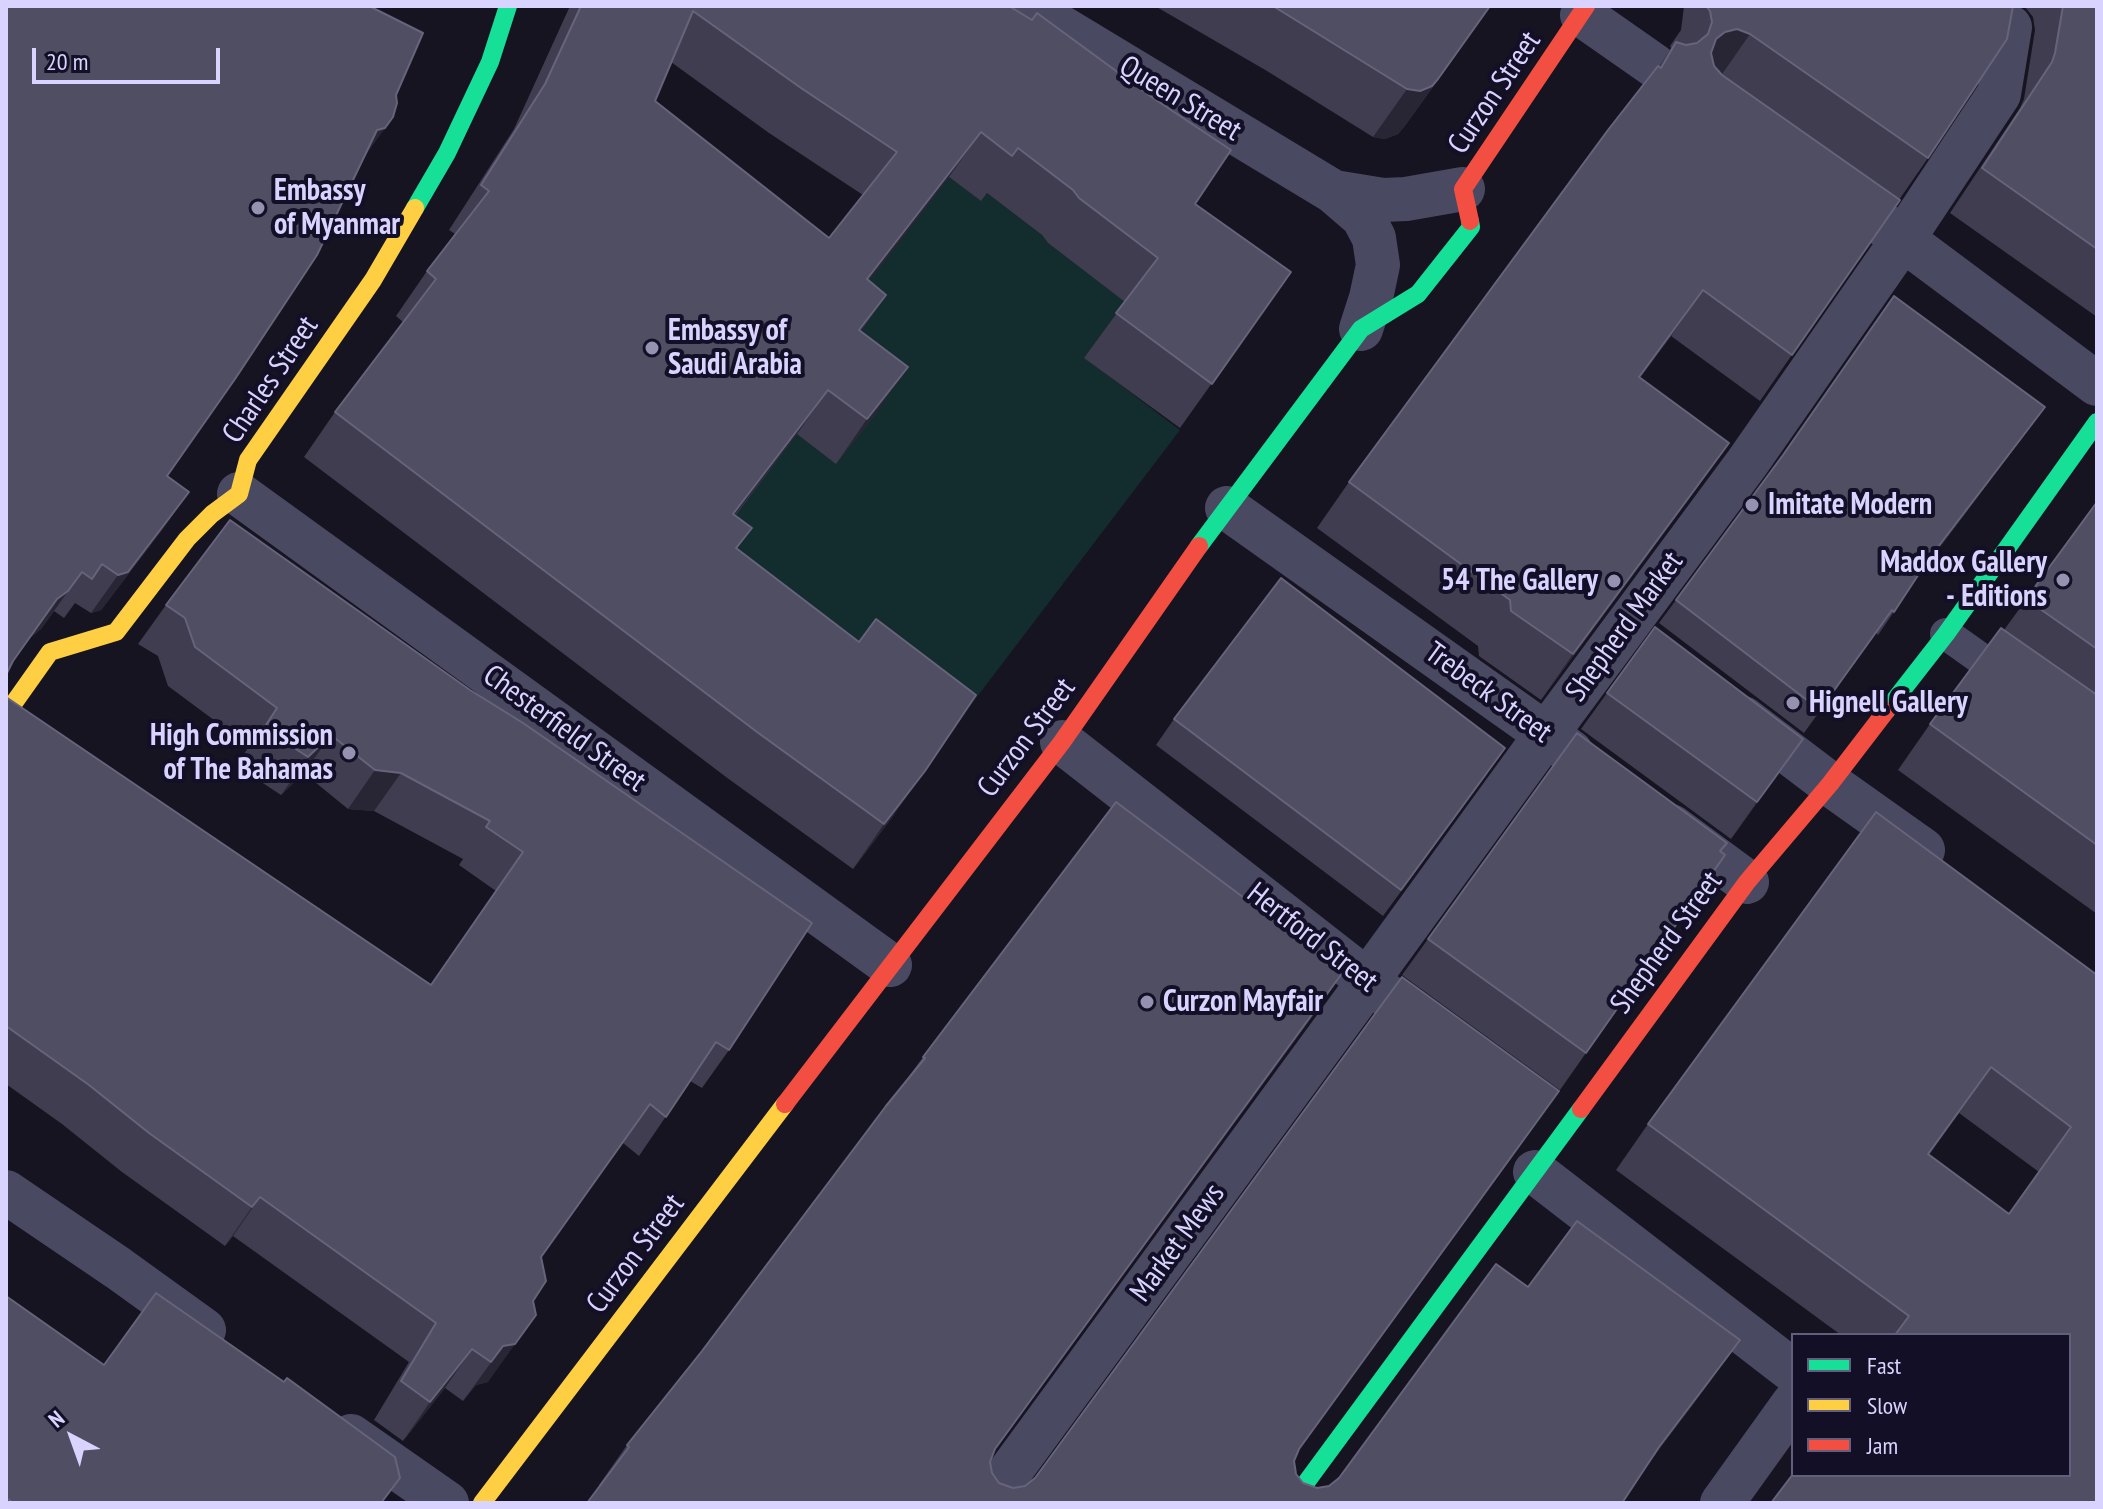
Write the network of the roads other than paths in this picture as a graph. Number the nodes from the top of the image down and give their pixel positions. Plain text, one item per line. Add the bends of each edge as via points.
1 (508, 6) edge
2 (1026, 6) edge
3 (1584, 10) edge
4 (2010, 27) edge
5 (1655, 66) edge
6 (1463, 189) junction
7 (1334, 192) junction
8 (1853, 204) edge
9 (1903, 239) junction
10 (1361, 329) junction
11 (2097, 384) edge
12 (2097, 422) edge
13 (1708, 440) edge
14 (1743, 468) junction
15 (239, 494) junction
16 (1227, 508) junction
17 (1624, 628) junction
18 (1946, 634) junction
19 (1660, 656) edge
20 (1709, 692) edge
21 (2034, 697) edge
22 (6, 714) edge
23 (1546, 735) junction
24 (1062, 742) junction
25 (1598, 773) edge
26 (1830, 784) junction
27 (1637, 801) edge
28 (1954, 873) edge
29 (1747, 882) junction
30 (890, 965) junction
31 (1367, 981) junction
32 (1427, 1025) edge
33 (1535, 1172) junction
34 (6, 1192) edge
35 (229, 1348) edge
36 (1791, 1369) edge
37 (1791, 1407) edge
38 (316, 1411) edge
39 (447, 1503) edge
40 (482, 1503) edge
41 (987, 1503) edge
42 (1291, 1503) edge
43 (1722, 1503) edge

1 - 15 street, Charles Street via 490,62 447,153 373,280 248,460
2 - 7 street, Queen Street
3 - 5 street
3 - 6 street, Curzon Street
4 - 9 street, Shepherd Market via 1999,94
6 - 7 street, Queen Street via 1383,200
6 - 10 street, Curzon Street via 1471,227 1418,294
7 - 10 street, Queen Street via 1363,217 1374,238 1378,265
8 - 9 street
9 - 11 street
9 - 14 street, Shepherd Market
10 - 16 street, Curzon Street
12 - 18 street, Shepherd Street
13 - 14 street
14 - 17 street, Shepherd Market
15 - 22 street, Charles Street via 187,539 116,632 50,652
15 - 30 street, Chesterfield Street
16 - 23 street, Trebeck Street
16 - 24 street, Curzon Street
17 - 19 street
17 - 23 street, Shepherd Market
18 - 21 lane
18 - 26 street, Shepherd Street
20 - 26 street
23 - 25 street, Trebeck Street
23 - 31 street, Shepherd Market
24 - 30 street, Curzon Street
24 - 31 street, Hertford Street
26 - 28 street
26 - 29 street, Shepherd Street
27 - 29 street
29 - 33 street, Shepherd Street via 1552,1115
30 - 40 street, Curzon Street
31 - 32 street, Hertford Street
31 - 41 street, Market Mews
33 - 36 street
33 - 42 street, Shepherd Street
34 - 35 street
37 - 43 street
38 - 39 street

